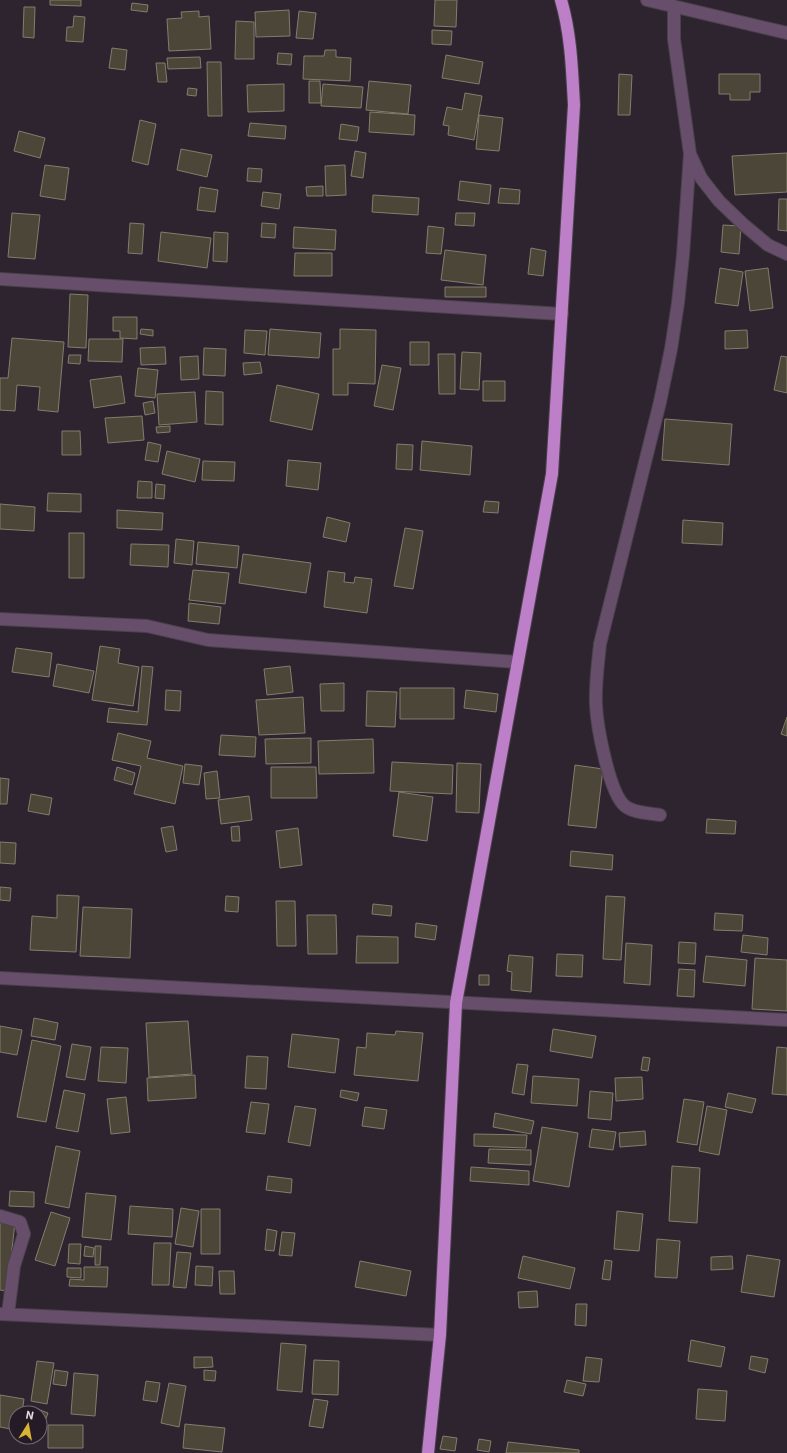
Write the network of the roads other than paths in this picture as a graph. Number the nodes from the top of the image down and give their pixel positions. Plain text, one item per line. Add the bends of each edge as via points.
1 (561, 0) edge
2 (647, 0) edge
3 (674, 6) junction
4 (787, 34) edge
5 (690, 154) junction
6 (787, 254) edge
7 (0, 279) edge
8 (0, 282) edge
9 (562, 314) junction
10 (0, 619) edge
11 (518, 662) junction
12 (660, 815) dead end
13 (0, 978) edge
14 (456, 1003) junction
15 (787, 1020) edge
16 (0, 1216) edge
17 (4, 1314) edge
18 (440, 1335) junction
19 (428, 1453) edge

1 - 9 highway via 572,60 574,105
2 - 3 street
3 - 4 street
3 - 5 street via 674,39
5 - 6 street via 701,178 719,201 768,245
5 - 12 street via 683,255 671,349 602,637 596,678 596,706 604,750 612,783 619,798 625,807
7 - 9 street
8 - 9 street
9 - 11 highway via 552,474
10 - 11 street via 147,626 208,640
11 - 14 highway
13 - 14 street
14 - 15 street
14 - 18 highway
16 - 17 street via 20,1222 24,1234
17 - 18 street
18 - 19 highway

